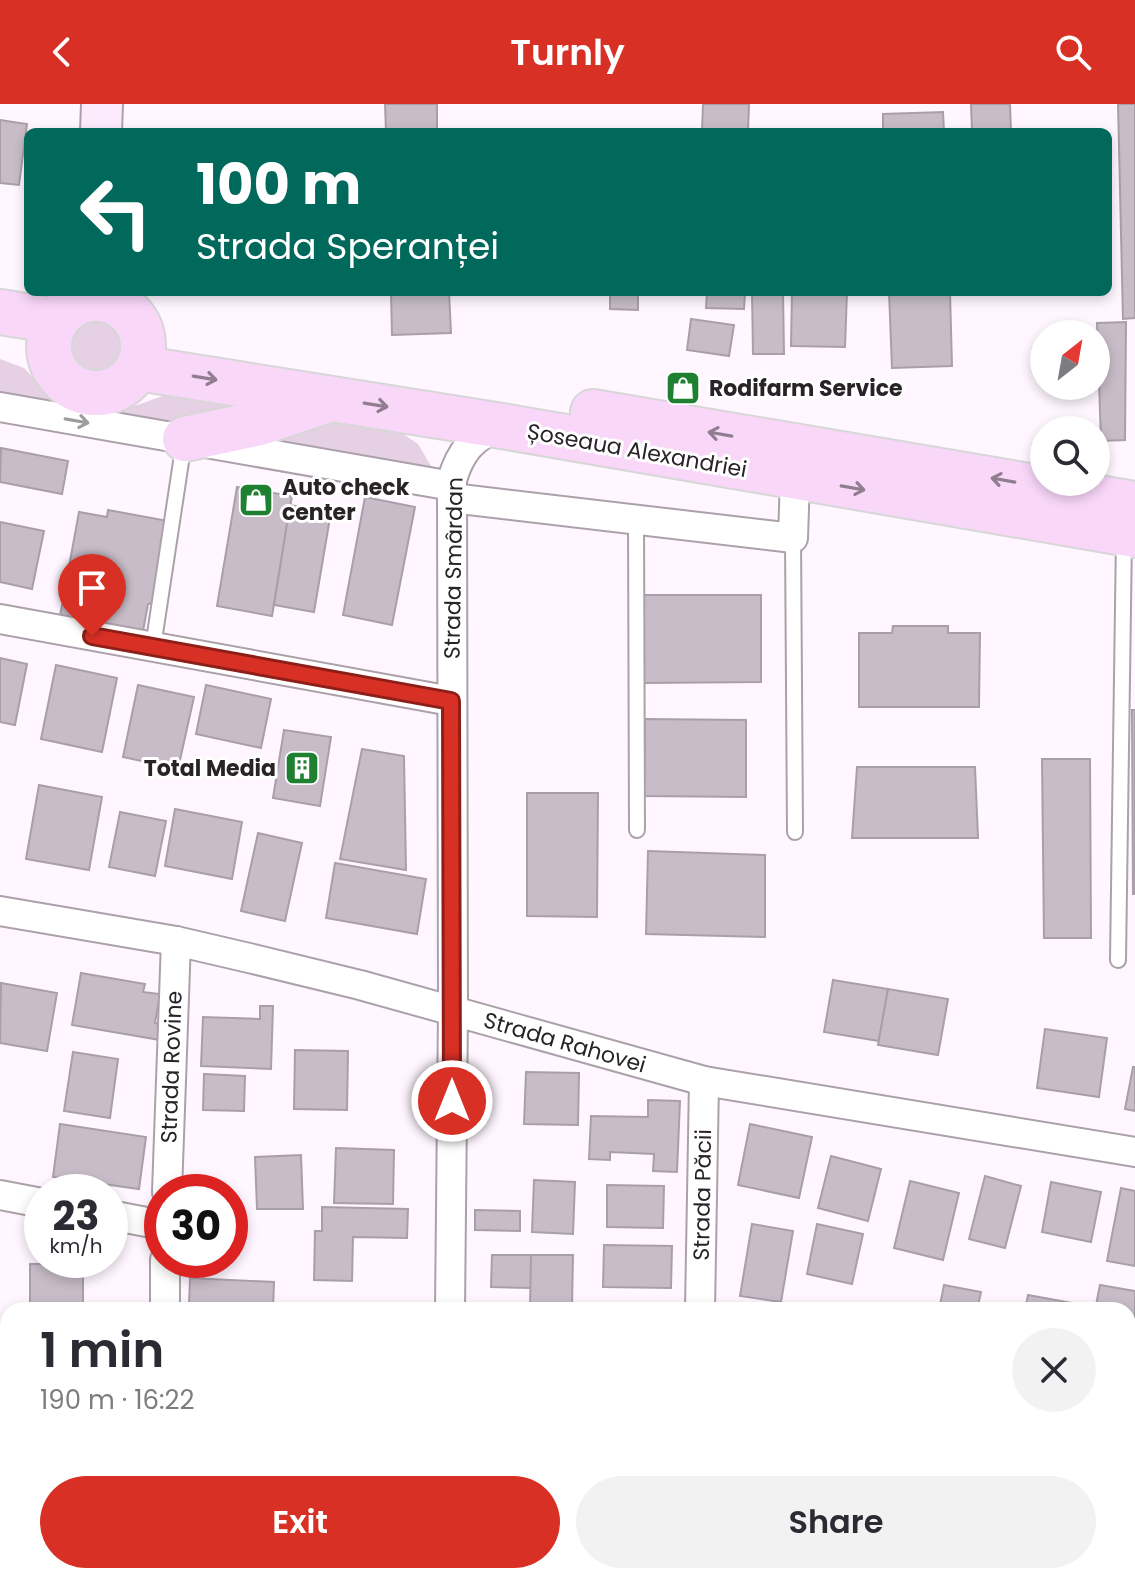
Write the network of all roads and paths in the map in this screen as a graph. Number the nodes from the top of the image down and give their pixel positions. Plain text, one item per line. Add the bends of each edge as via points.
1 (102, 104) edge
2 (101, 128) edge
3 (98, 296) edge
4 (0, 312) edge
5 (53, 337) junction
6 (0, 343) edge
7 (140, 353) junction
8 (332, 398) junction
9 (0, 407) edge
10 (502, 426) junction
11 (185, 439) junction
12 (795, 478) junction
13 (452, 488) junction
14 (636, 517) junction
15 (1131, 524) edge
16 (793, 538) junction
17 (0, 619) edge
18 (153, 647) junction
19 (451, 701) junction
20 (637, 830) dead end
21 (795, 832) dead end
22 (0, 911) edge
23 (176, 941) junction
24 (1118, 960) dead end
25 (453, 1011) junction
26 (704, 1081) junction
27 (1135, 1152) edge
28 (168, 1174) edge
29 (0, 1195) edge
30 (24, 1200) edge
31 (165, 1278) edge
32 (165, 1302) edge
33 (450, 1302) edge
34 (700, 1302) edge

1 - 2 street
3 - 5 main road via 67,309
3 - 7 main road via 134,318
4 - 5 main road
5 - 6 main road
5 - 7 main road via 53,364 68,383 90,392 125,384
7 -> 8 main road, Șoseaua Alexandriei
15 -> 7 main road, Șoseaua Alexandriei via 475,391
8 -> 10 main road, Șoseaua Alexandriei
8 - 11 main road via 260,423
9 -> 11 street
10 - 12 main road, Șoseaua Alexandriei
10 - 13 street, Strada Smârdan via 476,437 466,448
11 - 13 street
11 - 18 lane
12 -> 15 main road, Șoseaua Alexandriei
12 - 16 street
13 - 14 street
13 - 19 street, Strada Smârdan
14 - 16 street
14 - 20 lane
15 - 24 lane
16 - 21 lane
17 - 18 street
18 - 19 street
19 - 25 street, Strada Smârdan
22 - 23 street, Strada Rahovei
23 - 25 street, Strada Rahovei
23 - 28 street, Strada Rovine
25 - 26 street, Strada Rahovei
25 - 33 street, Strada Smârdan
26 - 27 street, Strada Rahovei
26 - 34 street, Strada Păcii
29 - 30 street
31 - 32 street

